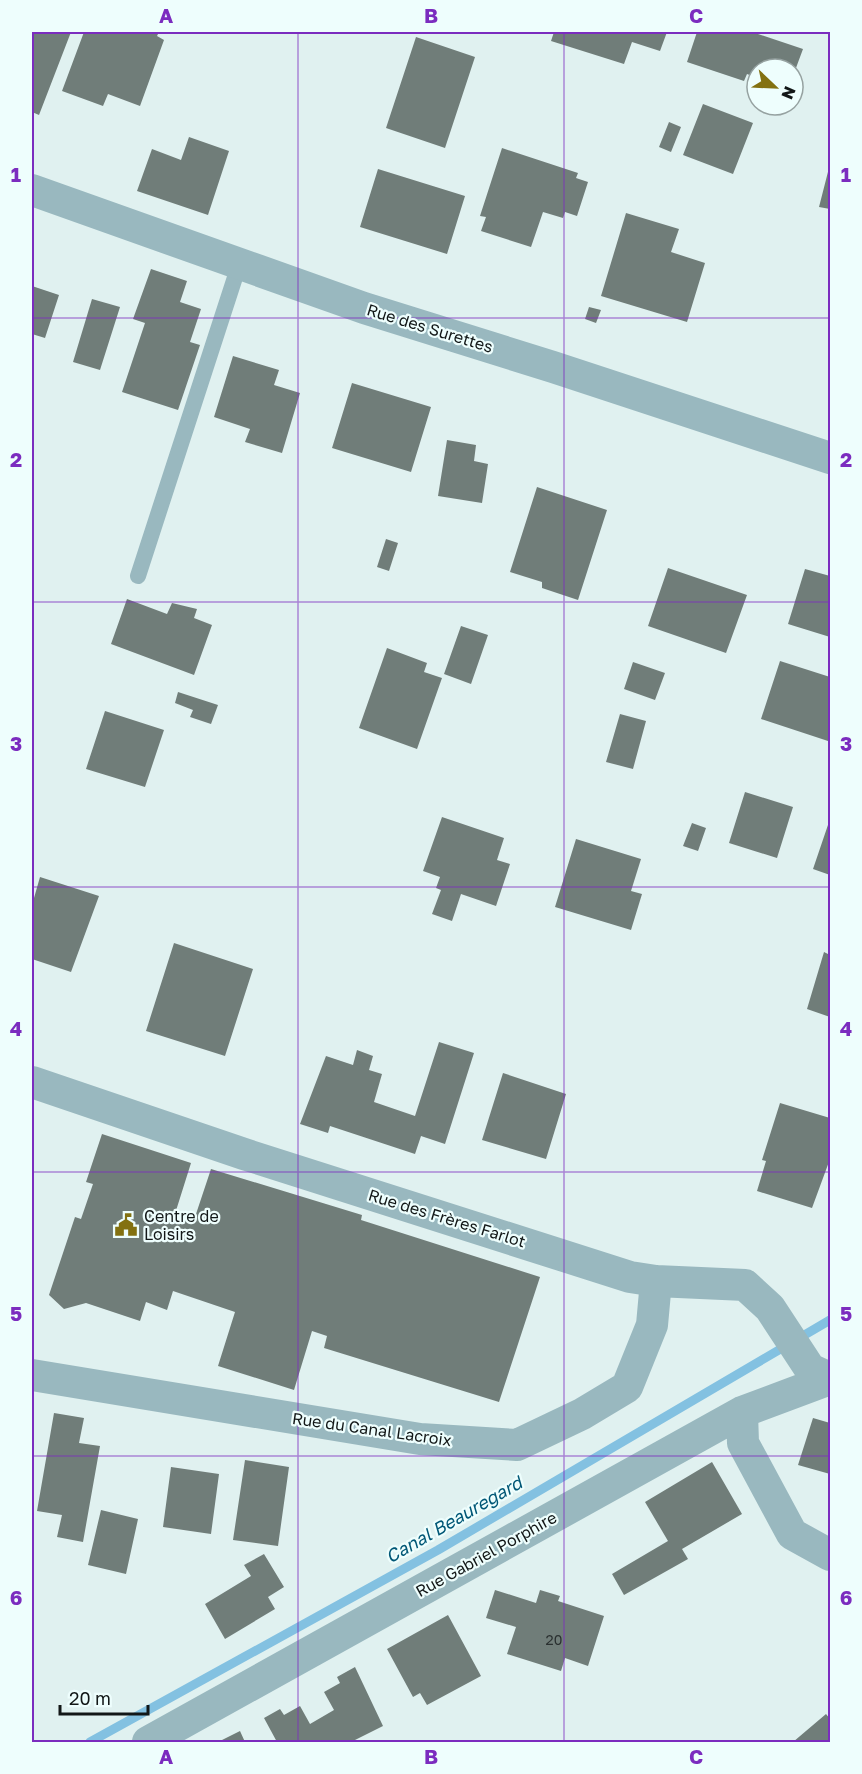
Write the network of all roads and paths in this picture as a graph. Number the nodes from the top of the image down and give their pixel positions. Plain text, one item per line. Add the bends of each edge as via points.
1 (32, 190) edge
2 (239, 265) junction
3 (831, 458) edge
4 (138, 576) dead end
5 (32, 1082) edge
6 (656, 1281) junction
7 (32, 1375) edge
8 (824, 1376) edge
9 (742, 1412) junction
10 (831, 1555) edge
11 (148, 1743) edge

1 - 2 street, Rue des Surettes
2 - 3 street, Rue des Surettes
2 - 4 lane
5 - 6 street, Rue des Frères Farlot via 243,1154 630,1277
6 - 7 street, Rue du Canal Lacroix via 652,1325 627,1387 517,1445 420,1439
6 - 8 street, Rue des Frères Farlot via 745,1285 770,1308
8 - 9 street, Rue Gabriel Porphire
9 - 10 street via 743,1443 792,1534
9 - 11 street, Rue Gabriel Porphire

